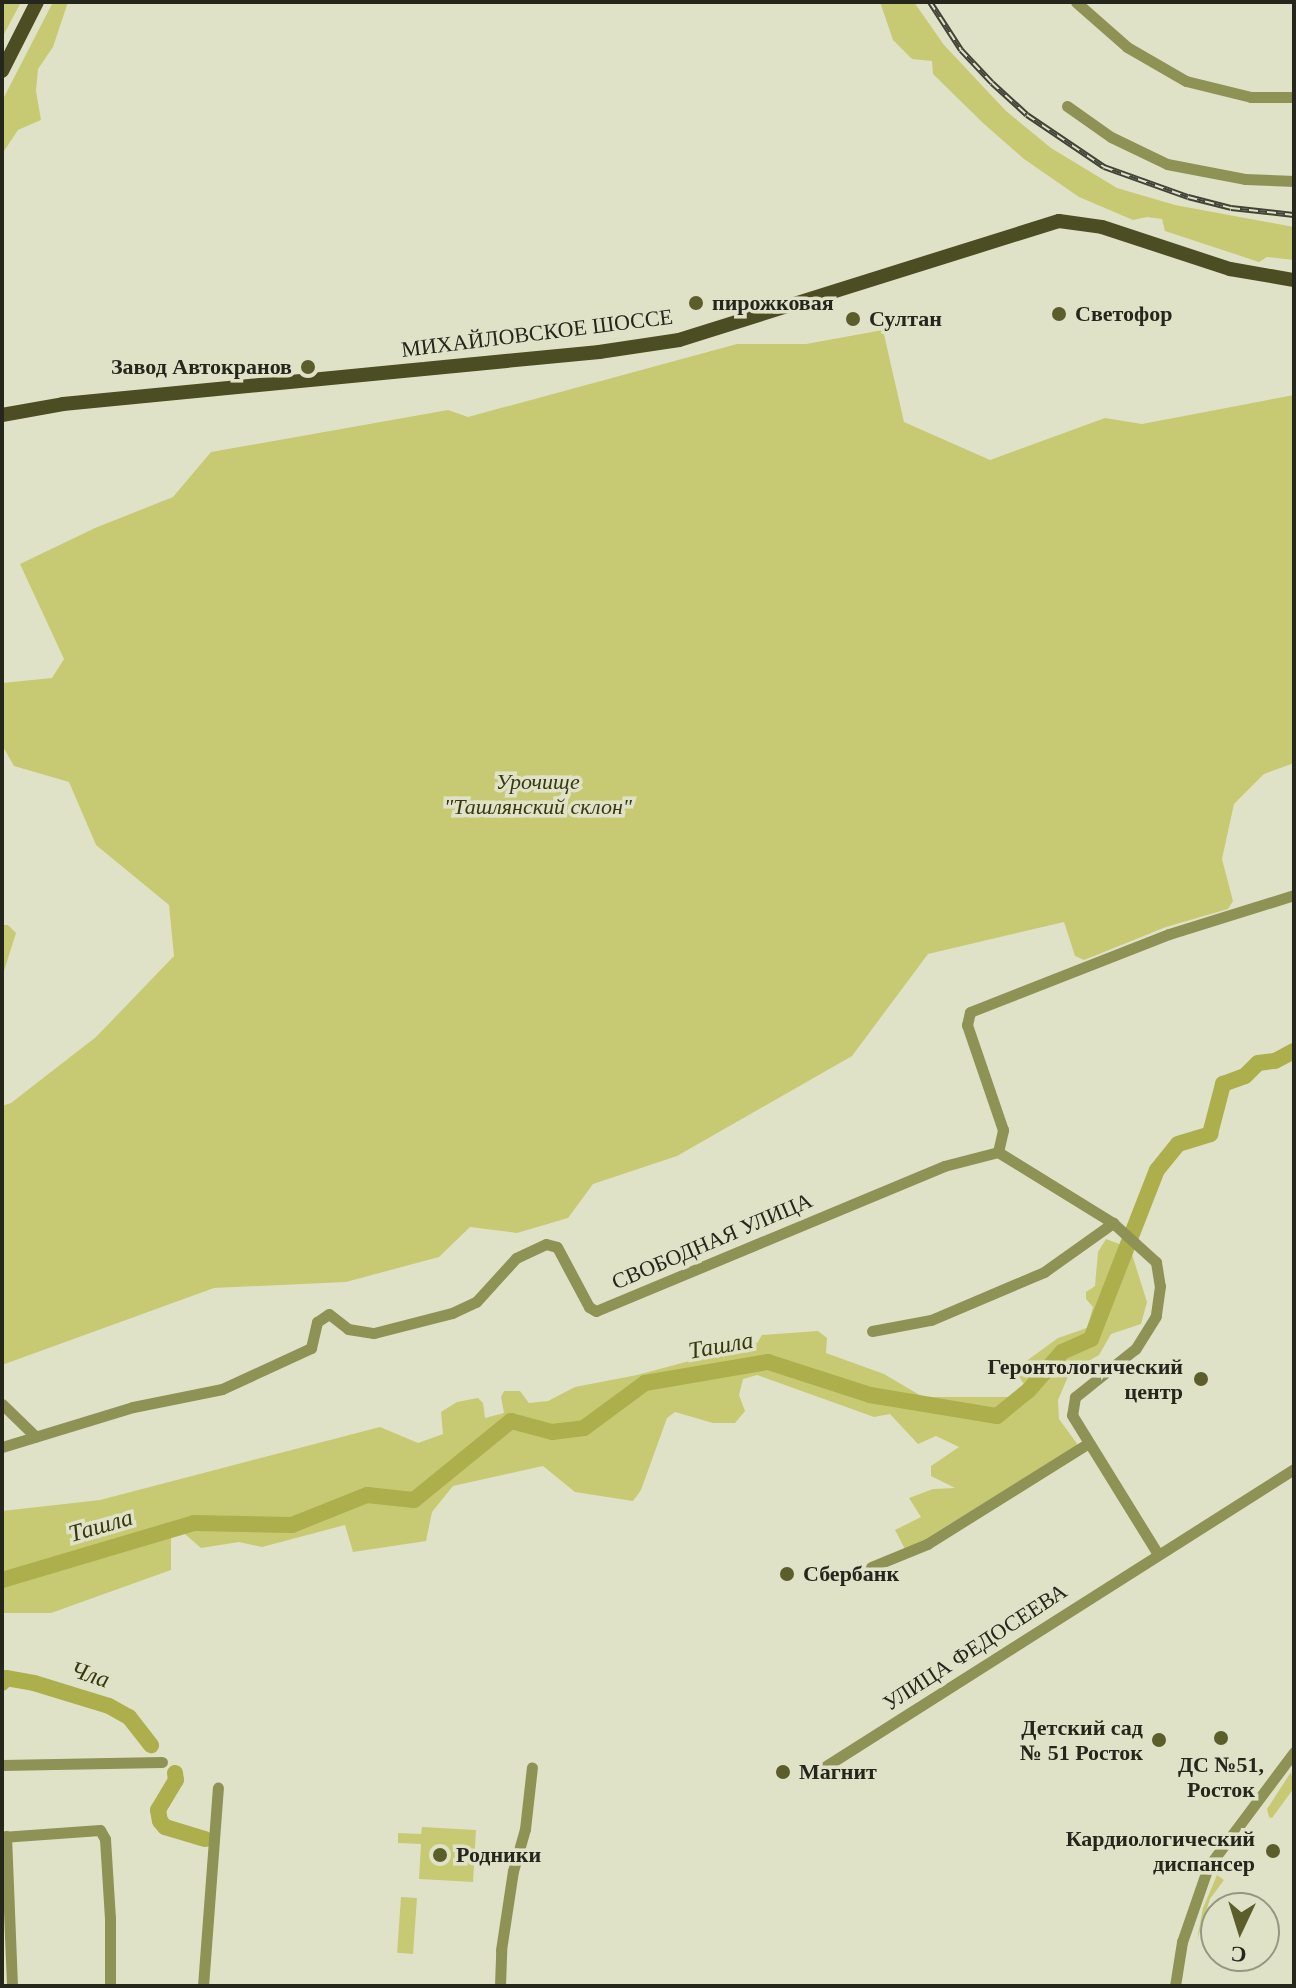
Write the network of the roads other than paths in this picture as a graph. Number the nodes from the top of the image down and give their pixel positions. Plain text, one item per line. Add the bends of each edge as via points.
1 (37, 2) edge
2 (1076, 2) edge
3 (2, 71) edge
4 (1294, 97) edge
5 (1067, 106) dead end
6 (1294, 181) edge
7 (1294, 280) edge
8 (41, 407) junction
9 (2, 415) edge
10 (2, 422) edge
11 (1294, 895) edge
12 (998, 1152) junction
13 (1113, 1223) junction
14 (872, 1331) dead end
15 (2, 1404) edge
16 (36, 1437) junction
17 (1087, 1444) junction
18 (2, 1447) edge
19 (1294, 1469) edge
20 (1158, 1554) junction
21 (871, 1567) dead end
22 (1294, 1752) edge
23 (162, 1762) dead end
24 (2, 1765) edge
25 (532, 1767) dead end
26 (815, 1773) dead end
27 (218, 1788) dead end
28 (4, 1836) edge
29 (12, 1986) edge
30 (110, 1986) edge
31 (203, 1986) edge
32 (500, 1986) edge
33 (1175, 1986) edge

1 - 3 main road
2 - 4 street via 1127,47 1186,81 1251,97
5 - 6 street via 1111,137 1167,164 1245,179
7 - 8 main road, МИХАЙЛОВСКОЕ ШОССЕ via 1230,269 1102,227 1059,221 679,340
8 - 9 main road, МИХАЙЛОВСКОЕ ШОССЕ
8 - 10 main road
11 - 12 street via 1169,934 970,1012 967,1025 1003,1130
12 - 13 street
12 - 16 street, СВОБОДНАЯ УЛИЦА via 944,1166 596,1311 557,1247 546,1244 516,1258 476,1302 452,1313 374,1333 348,1329 329,1314 317,1322 311,1348 222,1389 133,1407
13 - 14 street via 1044,1272 931,1320
13 - 17 street via 1156,1262 1160,1286 1156,1316 1135,1349 1075,1397 1072,1415
15 - 16 street
16 - 18 street, СВОБОДНАЯ УЛИЦА
17 - 20 street
17 - 21 street via 927,1544
19 - 20 street, УЛИЦА ФЕДОСЕЕВА
20 - 26 street, УЛИЦА ФЕДОСЕЕВА
22 - 33 street via 1208,1867 1182,1942
23 - 24 street
25 - 32 street via 501,1950
27 - 31 street
28 - 29 street
28 - 30 street via 100,1830 105,1839

